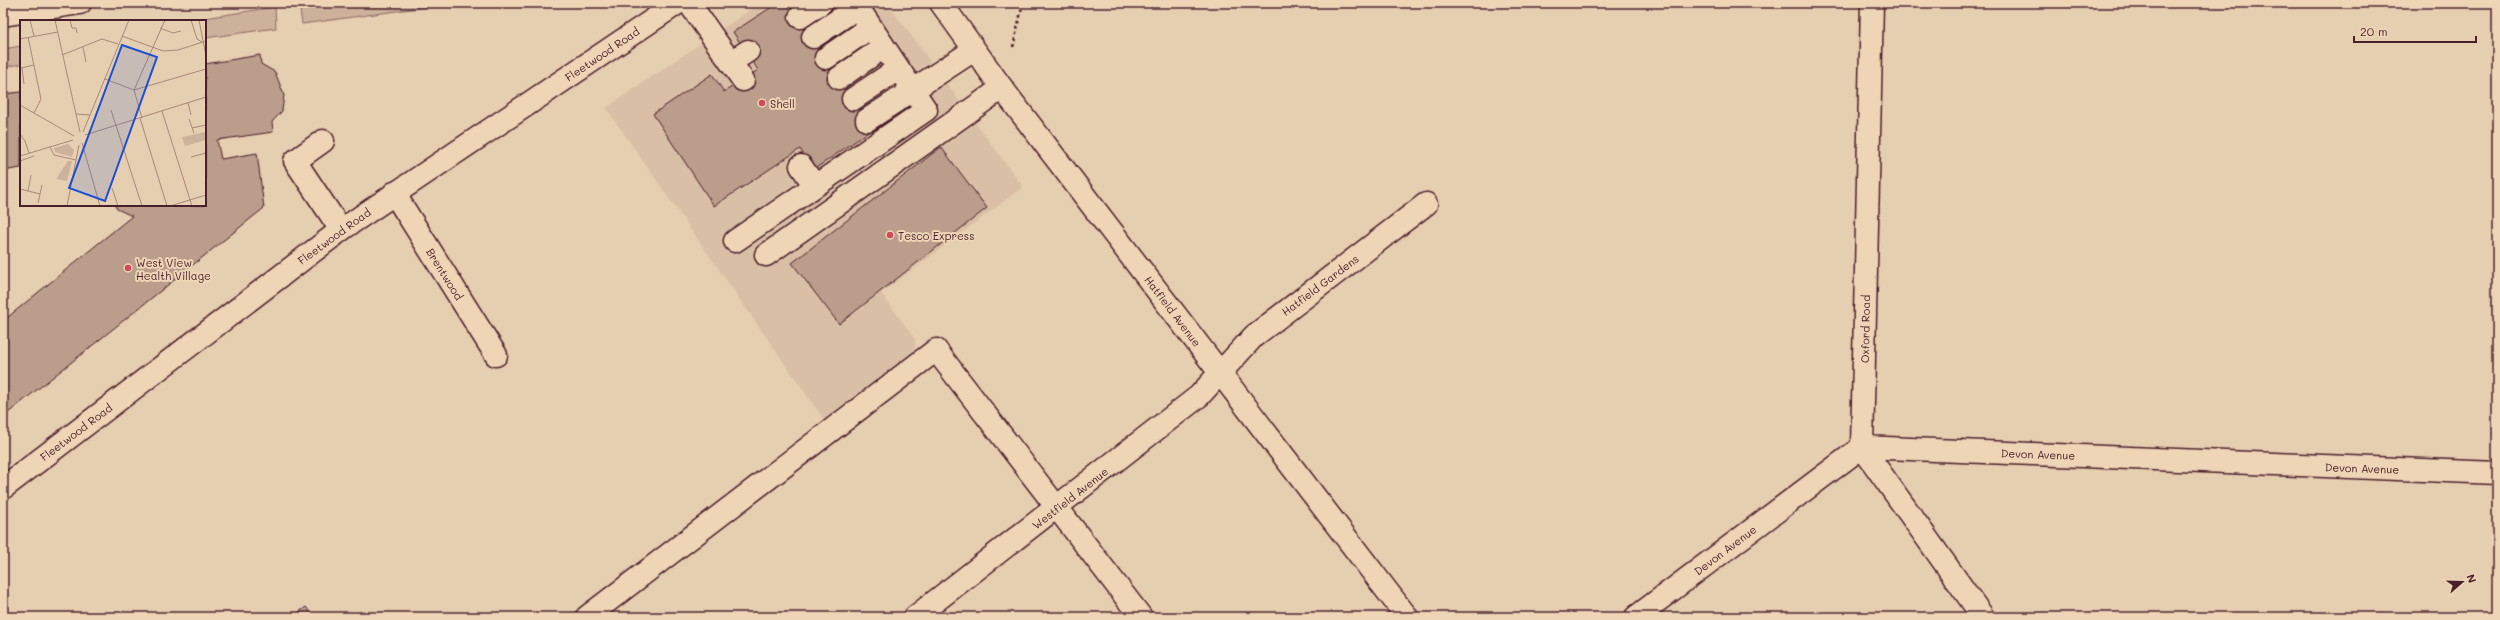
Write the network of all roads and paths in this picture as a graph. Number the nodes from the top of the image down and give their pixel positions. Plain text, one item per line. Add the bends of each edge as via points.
1 (80, 3) edge
2 (678, 3) edge
3 (689, 3) edge
4 (821, 3) edge
5 (941, 3) edge
6 (1023, 3) edge
7 (1872, 3) edge
8 (856, 5) edge
9 (3, 14) edge
10 (800, 17) dead end
11 (871, 27) junction
12 (813, 37) dead end
13 (884, 47) junction
14 (974, 50) junction
15 (826, 58) dead end
16 (898, 69) junction
17 (839, 78) dead end
18 (743, 80) dead end
19 (996, 80) junction
20 (912, 89) junction
21 (853, 99) dead end
22 (867, 120) dead end
23 (323, 141) dead end
24 (800, 160) dead end
25 (815, 186) junction
26 (394, 193) junction
27 (1426, 204) dead end
28 (341, 230) junction
29 (735, 241) dead end
30 (766, 255) dead end
31 (496, 355) dead end
32 (1221, 374) junction
33 (1862, 447) junction
34 (2497, 473) edge
35 (3, 488) edge
36 (1058, 508) junction
37 (587, 617) edge
38 (915, 617) edge
39 (1141, 617) edge
40 (1407, 617) edge
41 (1636, 617) edge
42 (1983, 617) edge

1 - 9 street
2 - 26 street, Fleetwood Road
3 - 18 street via 739,57
4 - 10 street
5 - 14 street, Hatfield Avenue
6 - 19 path via 1013,48
7 - 33 street, Oxford Road
8 - 11 street
8 - 12 street
11 - 13 street
11 - 15 street
13 - 16 street
13 - 17 street
14 - 19 street, Hatfield Avenue
14 - 20 street
16 - 20 street
16 - 21 street
19 - 30 street
19 - 32 street, Hatfield Avenue
20 - 22 street
20 - 25 street via 926,110
23 - 28 street via 294,161
24 - 25 street
25 - 29 street
26 - 28 street, Fleetwood Road
26 - 31 street, Brentwood
27 - 32 street, Hatfield Gardens via 1254,336
28 - 35 street, Fleetwood Road
32 - 36 street, Westfield Avenue via 1200,396
32 - 40 street, Hatfield Avenue
33 - 34 street, Devon Avenue
33 - 41 street, Devon Avenue
33 - 42 street
36 - 37 street via 936,350
36 - 38 street, Westfield Avenue
36 - 39 street

